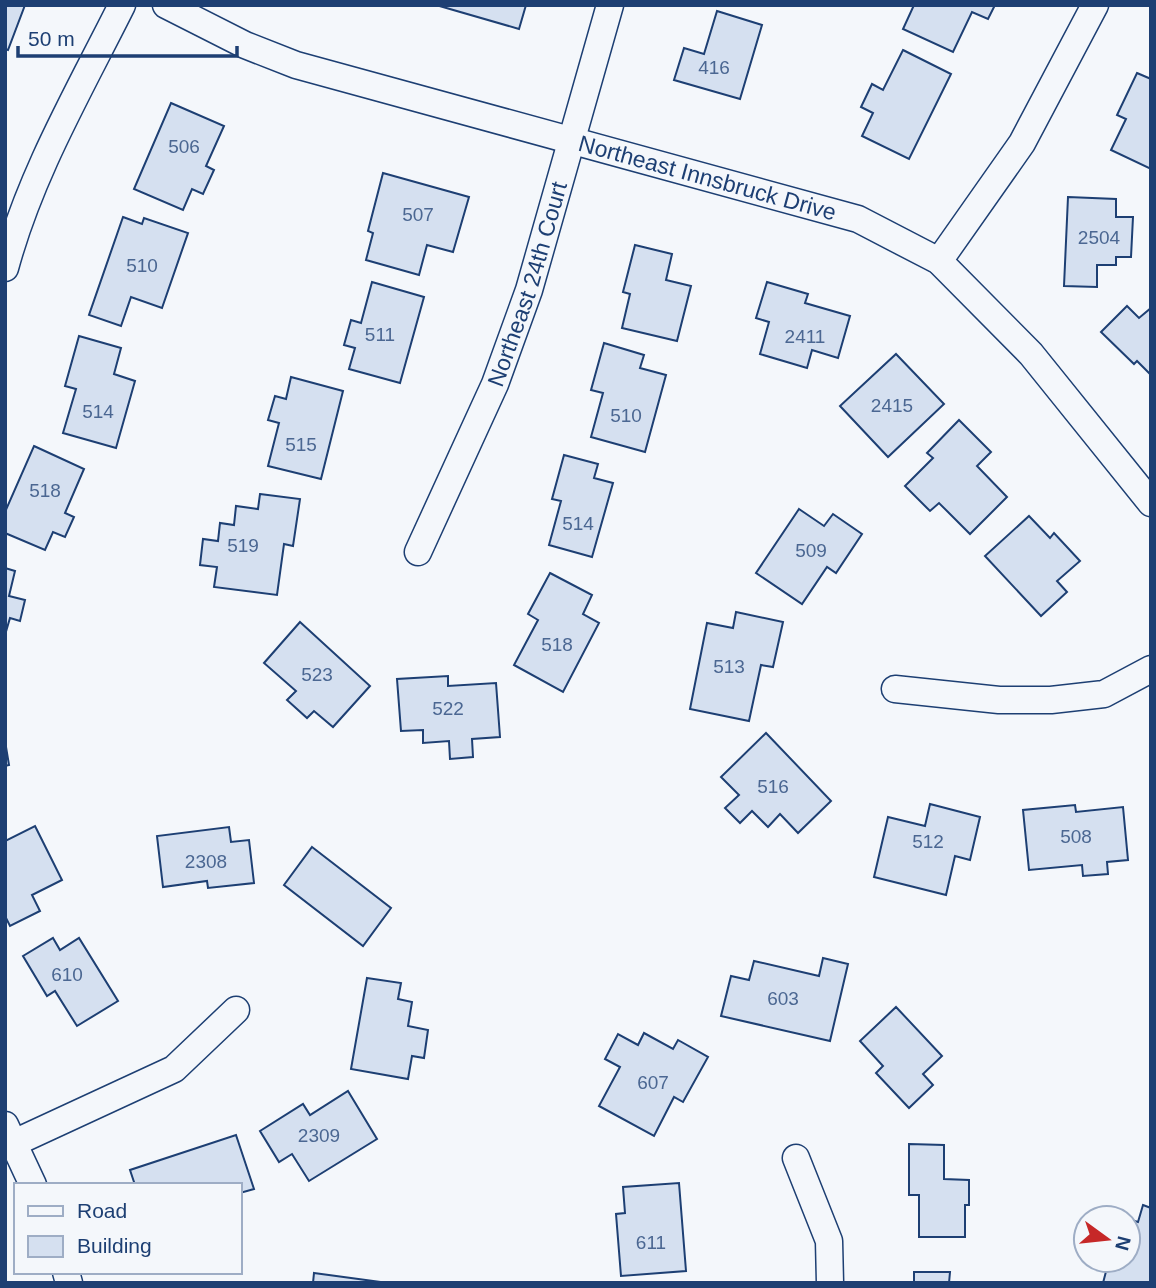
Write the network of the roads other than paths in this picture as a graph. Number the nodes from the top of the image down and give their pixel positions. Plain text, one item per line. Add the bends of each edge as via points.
1 (122, 5) edge
2 (166, 5) edge
3 (610, 5) edge
4 (1095, 5) edge
5 (572, 139) junction
6 (939, 261) junction
7 (5, 268) edge
8 (1151, 503) edge
9 (418, 552) dead end
10 (1151, 669) edge
11 (895, 689) dead end
12 (236, 1010) dead end
13 (10, 1134) edge
14 (796, 1157) dead end
15 (32, 1183) edge
16 (830, 1283) edge

1 - 7 street via 47,154
2 - 5 street, Northeast Innsbruck Drive via 296,65
3 - 5 street, Northeast 24th Court
4 - 6 street via 1022,143
5 - 6 street, Northeast Innsbruck Drive via 858,219
5 - 9 street, Northeast 24th Court via 529,290 495,384
6 - 8 street, Northeast Innsbruck Drive via 1031,354
10 - 11 street via 1104,694 1051,701
12 - 13 street via 174,1069
13 - 15 street
14 - 16 street via 828,1241

